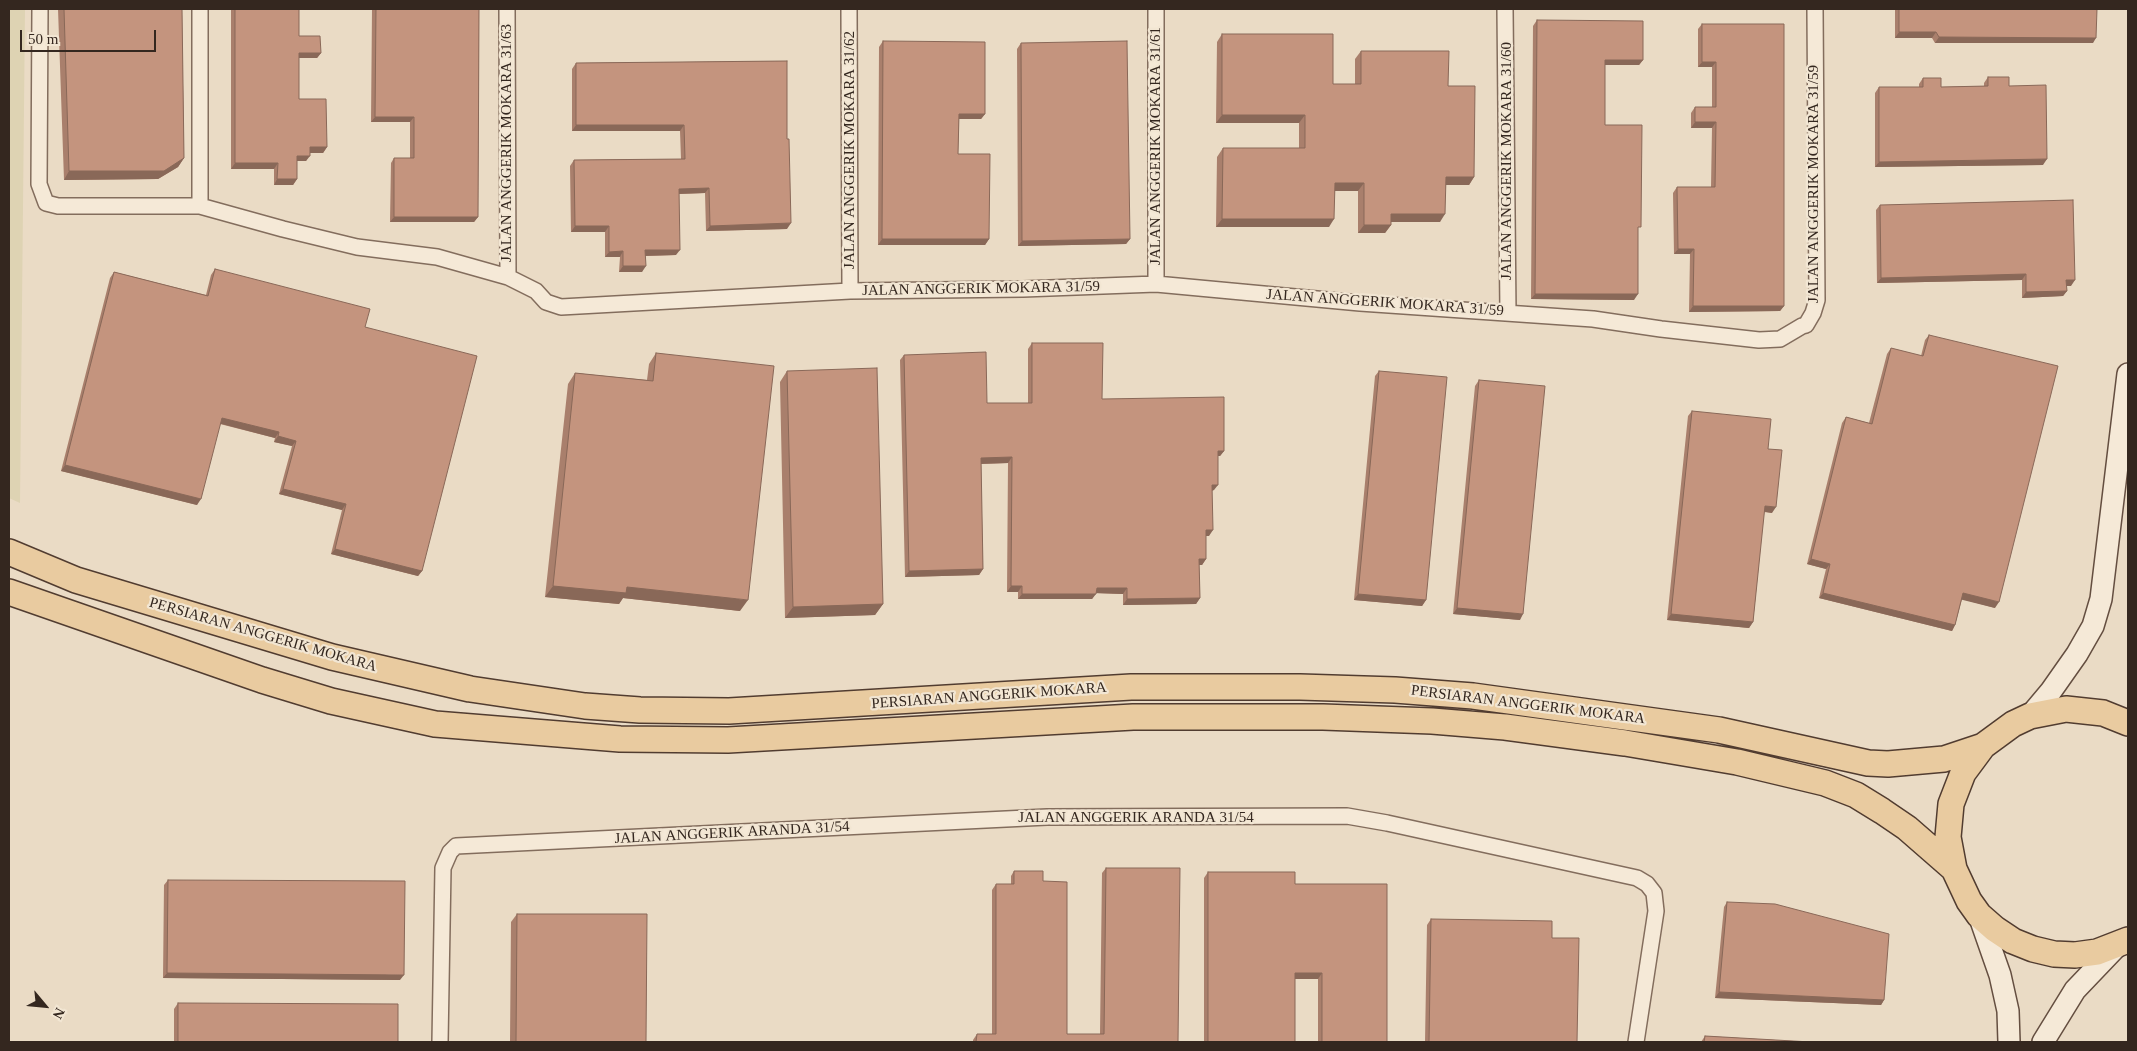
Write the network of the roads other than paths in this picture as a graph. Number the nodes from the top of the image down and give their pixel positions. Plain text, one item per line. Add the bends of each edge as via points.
1 (40, 9) edge
2 (200, 9) edge
3 (507, 9) edge
4 (849, 9) edge
5 (1156, 9) edge
6 (1505, 9) edge
7 (1815, 9) edge
8 (200, 206) junction
9 (508, 277) junction
10 (1156, 284) junction
11 (850, 291) junction
12 (1508, 312) junction
13 (2128, 374) edge
14 (9, 552) edge
15 (9, 592) edge
16 (2030, 716) junction
17 (2128, 723) edge
18 (1983, 746) junction
19 (1954, 869) junction
20 (1979, 915) junction
21 (2123, 943) edge
22 (440, 1042) edge
23 (1636, 1042) edge
24 (2009, 1042) edge
25 (2043, 1042) edge

1 - 8 street, JALAN ANGGERIK MOKARA 31/59 via 38,184 46,203 58,206
2 - 8 street
3 - 9 street, JALAN ANGGERIK MOKARA 31/63
4 - 11 street, JALAN ANGGERIK MOKARA 31/62
5 - 10 street, JALAN ANGGERIK MOKARA 31/61
6 - 12 street, JALAN ANGGERIK MOKARA 31/60
7 - 12 street, JALAN ANGGERIK MOKARA 31/59 via 1817,300 1806,326 1780,339 1759,340
8 - 9 street, JALAN ANGGERIK MOKARA 31/59 via 357,247 437,257
9 - 11 street, JALAN ANGGERIK MOKARA 31/59 via 524,283 546,302 561,307
10 - 11 street, JALAN ANGGERIK MOKARA 31/59
10 - 12 street, JALAN ANGGERIK MOKARA 31/59 via 1360,303
13 - 16 main road via 2101,599 2093,626 2077,654
14 - 18 main road, PERSIARAN ANGGERIK MOKARA via 76,580 332,657 470,689 585,706 729,711 1130,687 1319,687 1473,696 1655,720 1719,730 1868,763 1944,759
15 - 19 main road, PERSIARAN ANGGERIK MOKARA via 330,701 435,724 620,739 728,740 1133,717 1322,716 1505,727 1626,743 1737,762 1833,786 1856,795 1907,828
16 - 17 main road via 2066,709 2085,710
16 - 18 main road
18 - 19 main road via 1963,773 1951,804 1948,837
19 - 20 main road via 1960,886
20 - 21 main road via 2013,941 2054,954 2096,952
20 - 24 main road via 2000,975 2008,1011
21 - 25 main road via 2075,990
22 - 23 street, JALAN ANGGERIK ARANDA 31/54 via 443,868 456,846 1047,817 1355,818 1628,876 1647,884 1654,893 1656,911

